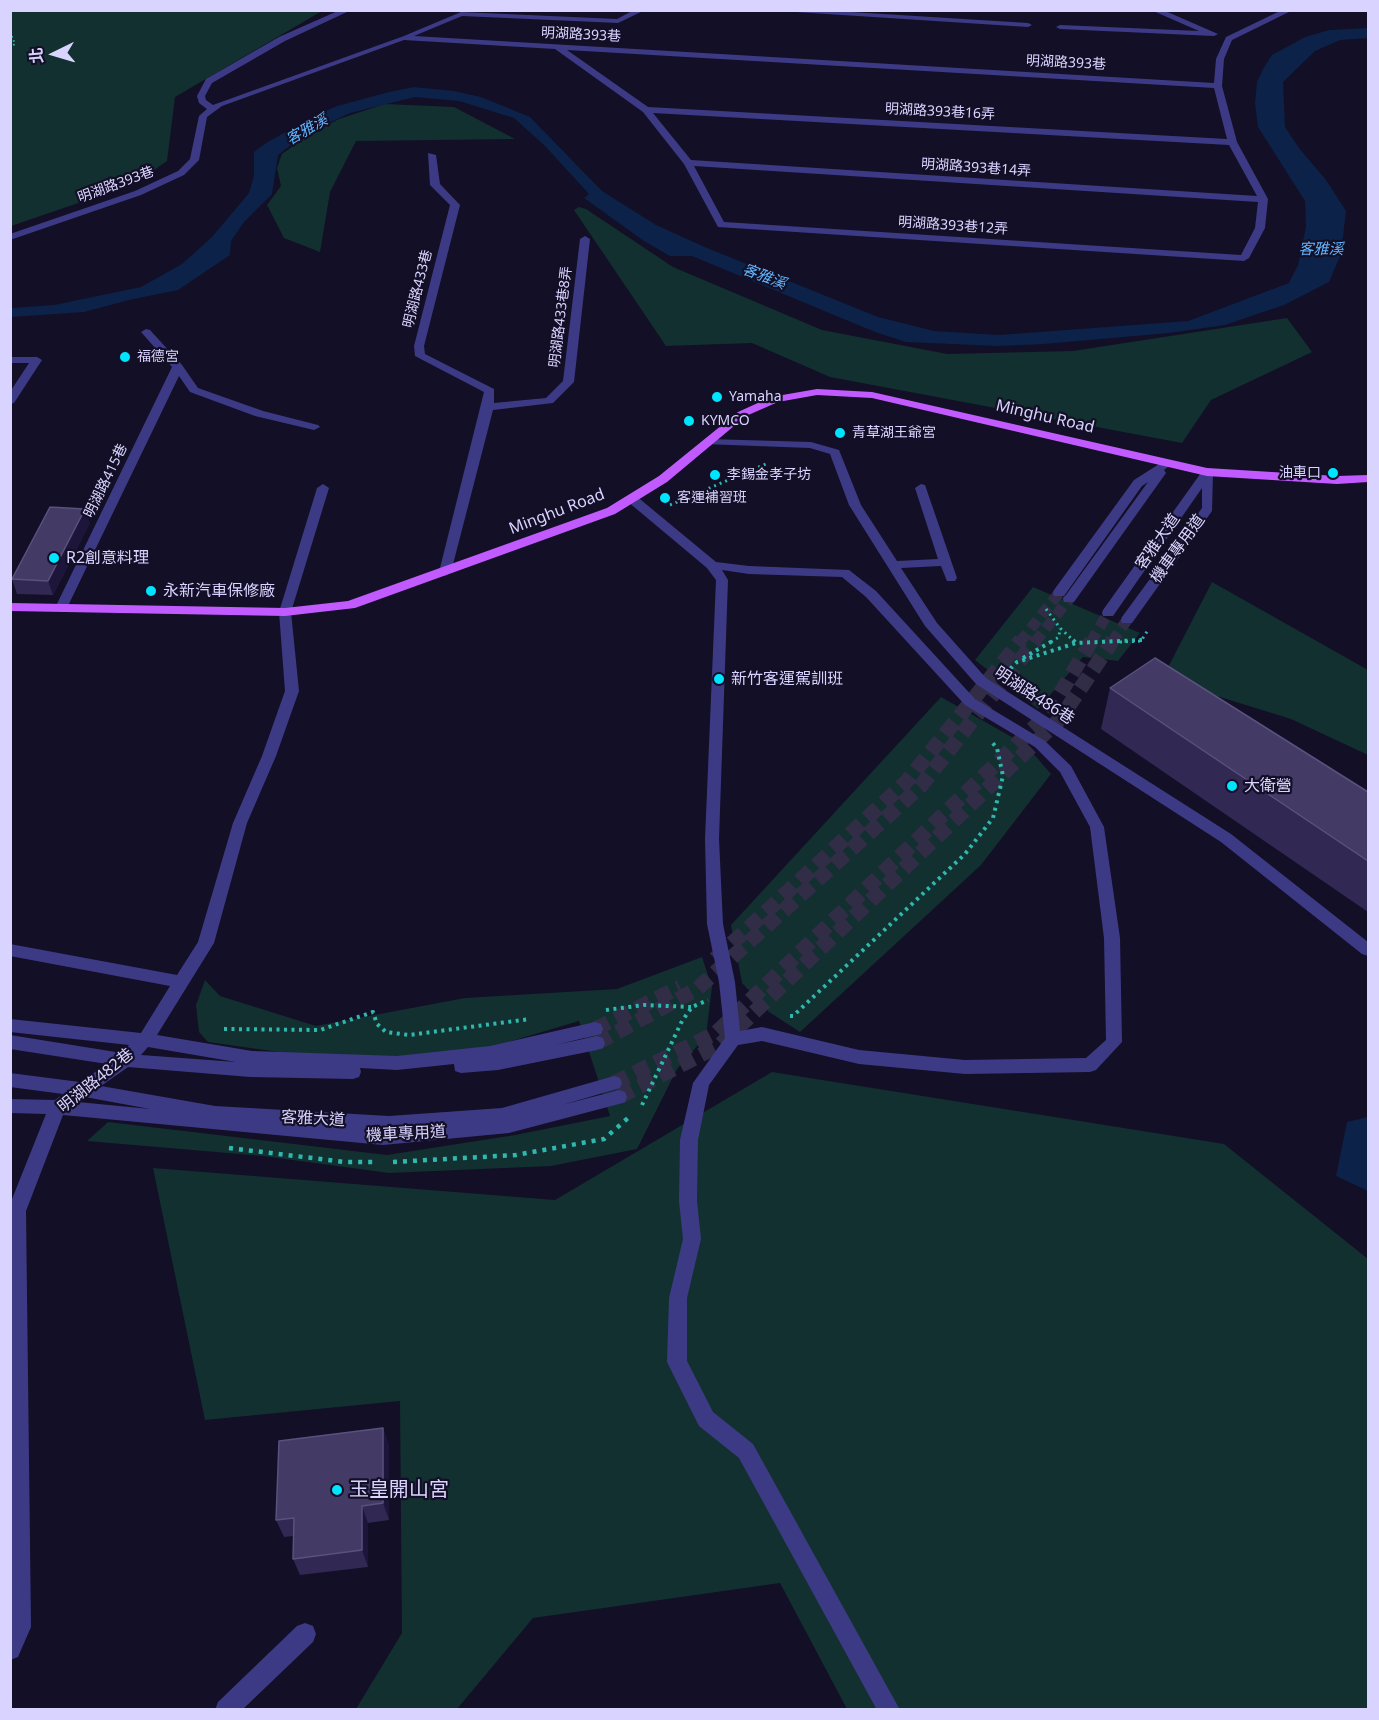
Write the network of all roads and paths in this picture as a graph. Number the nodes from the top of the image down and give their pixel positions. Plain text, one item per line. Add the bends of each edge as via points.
1 (641, 10) edge
2 (769, 10) edge
3 (1155, 10) edge
4 (1289, 10) edge
5 (343, 12) edge
6 (1028, 25) dead end
7 (1060, 27) dead end
8 (10, 32) edge
9 (1214, 34) junction
10 (403, 38) junction
11 (1229, 39) junction
12 (10, 47) edge
13 (557, 47) junction
14 (1218, 86) junction
15 (212, 108) junction
16 (646, 110) junction
17 (1232, 142) junction
18 (431, 155) dead end
19 (688, 163) junction
20 (1263, 199) junction
21 (10, 237) edge
22 (585, 239) dead end
23 (146, 332) dead end
24 (10, 360) edge
25 (178, 367) junction
26 (10, 400) edge
27 (488, 407) junction
28 (314, 427) dead end
29 (708, 442) junction
30 (811, 445) junction
31 (1167, 463) junction
32 (1207, 472) junction
33 (1368, 479) edge
34 (323, 488) dead end
35 (921, 488) dead end
36 (631, 498) junction
37 (669, 505) dead end
38 (944, 562) junction
39 (712, 564) junction
40 (893, 565) junction
41 (445, 572) junction
42 (951, 578) dead end
43 (1064, 596) tunnel mouth
44 (1042, 604) dead end
45 (10, 607) edge
46 (61, 608) junction
47 (285, 612) junction
48 (1108, 613) tunnel mouth
49 (1127, 620) tunnel mouth
50 (1060, 628) junction
51 (1141, 641) dead end
52 (1076, 643) junction
53 (1017, 662) junction
54 (991, 689) junction
55 (977, 706) junction
56 (10, 950) edge
57 (1368, 950) edge
58 (181, 982) junction
59 (728, 992) junction
60 (692, 1007) junction
61 (598, 1011) dead end
62 (784, 1016) dead end
63 (539, 1018) dead end
64 (10, 1025) edge
65 (213, 1028) dead end
66 (733, 1039) junction
67 (145, 1040) junction
68 (10, 1042) edge
69 (125, 1060) junction
70 (10, 1080) edge
71 (84, 1090) junction
72 (616, 1090) joint
73 (10, 1106) edge
74 (58, 1107) junction
75 (227, 1148) dead end
76 (379, 1162) dead end
77 (391, 1162) dead end
78 (305, 1634) dead end
79 (10, 1649) edge
80 (226, 1710) edge
81 (889, 1710) edge

1 - 10 street via 618,21 461,14
2 - 6 street
3 - 9 street
4 - 11 street
5 - 15 street via 282,39 209,81 201,96
7 - 9 street
8 - 12 path via 15,44
9 - 11 street
10 - 13 street, 明湖路393巷
10 - 15 street, 明湖路393巷
11 - 14 street via 1220,59
13 - 14 street, 明湖路393巷
13 - 16 street, 明湖路393巷12弄
14 - 17 street
15 - 21 street, 明湖路393巷 via 201,120 194,160 181,173 138,193
16 - 17 street, 明湖路393巷16弄
16 - 19 street, 明湖路393巷12弄
17 - 20 street
18 - 27 street, 明湖路433巷 via 435,185 455,206 419,346 420,356 490,391
19 - 20 street, 明湖路393巷14弄
19 - 20 street, 明湖路393巷12弄 via 721,225 1244,258 1260,228
22 - 27 street, 明湖路433巷8弄 via 568,382 549,401
23 - 25 street
24 - 26 street via 37,360
25 - 28 street via 194,390 259,414
25 - 46 street, 明湖路415巷
27 - 41 street
29 - 30 street, 明湖路486巷
29 - 31 main road, Minghu Road via 742,414 765,403 794,394 836,392 910,402
29 - 36 main road, Minghu Road via 663,479
30 - 37 path
30 - 40 street, 明湖路486巷 via 836,452 855,505
31 - 32 main road, Minghu Road
31 - 43 street
32 - 33 main road, Minghu Road
32 - 48 street, 客雅大道
32 - 49 street, 機車專用道 via 1208,508
34 - 47 street
35 - 38 street
36 - 39 street
36 - 41 main road, Minghu Road via 610,511
38 - 40 street
38 - 42 street
39 - 55 street via 749,570 844,573 871,594 932,663
39 - 59 street via 722,580 712,839 715,924
40 - 54 street, 明湖路486巷 via 932,626
41 - 47 main road, Minghu Road via 350,605
44 - 50 path
45 - 46 main road, Minghu Road
46 - 47 main road, Minghu Road
47 - 58 street, 明湖路482巷 via 292,692 240,823 206,943
50 - 52 path
50 - 53 path via 1059,637
51 - 52 path
52 - 53 path
53 - 54 path
54 - 57 street, 明湖路486巷 via 1226,838
55 - 62 path via 974,720 997,748 1003,776 993,818 964,854 793,1016
55 - 66 street via 1040,744 1066,769 1097,827 1112,939 1114,1042 1090,1065 965,1067 859,1057 762,1034
56 - 58 street
58 - 67 street, 明湖路482巷
59 - 60 path
59 - 66 street
60 - 61 path via 644,1005
60 - 77 path via 642,1106 604,1139 516,1155
63 - 65 path via 409,1035 386,1032 376,1024 373,1012 320,1030
64 - 67 street
66 - 81 street via 701,1083 689,1140 692,1239 678,1298 677,1362 706,1419 746,1451
67 - 69 street, 明湖路482巷
67 - 69 street via 252,1058 397,1063 596,1036 498,1063 396,1073 250,1070
68 - 69 street
69 - 71 street, 明湖路482巷
70 - 71 street, 客雅大道
71 - 72 street, 客雅大道 via 215,1113 389,1123 502,1115
71 - 74 street, 明湖路482巷
72 - 74 street, 機車專用道 via 509,1126 383,1138
73 - 74 street, 機車專用道
74 - 79 street, 明湖路482巷 via 17,1210 20,1627
75 - 76 path via 345,1162
78 - 80 street

